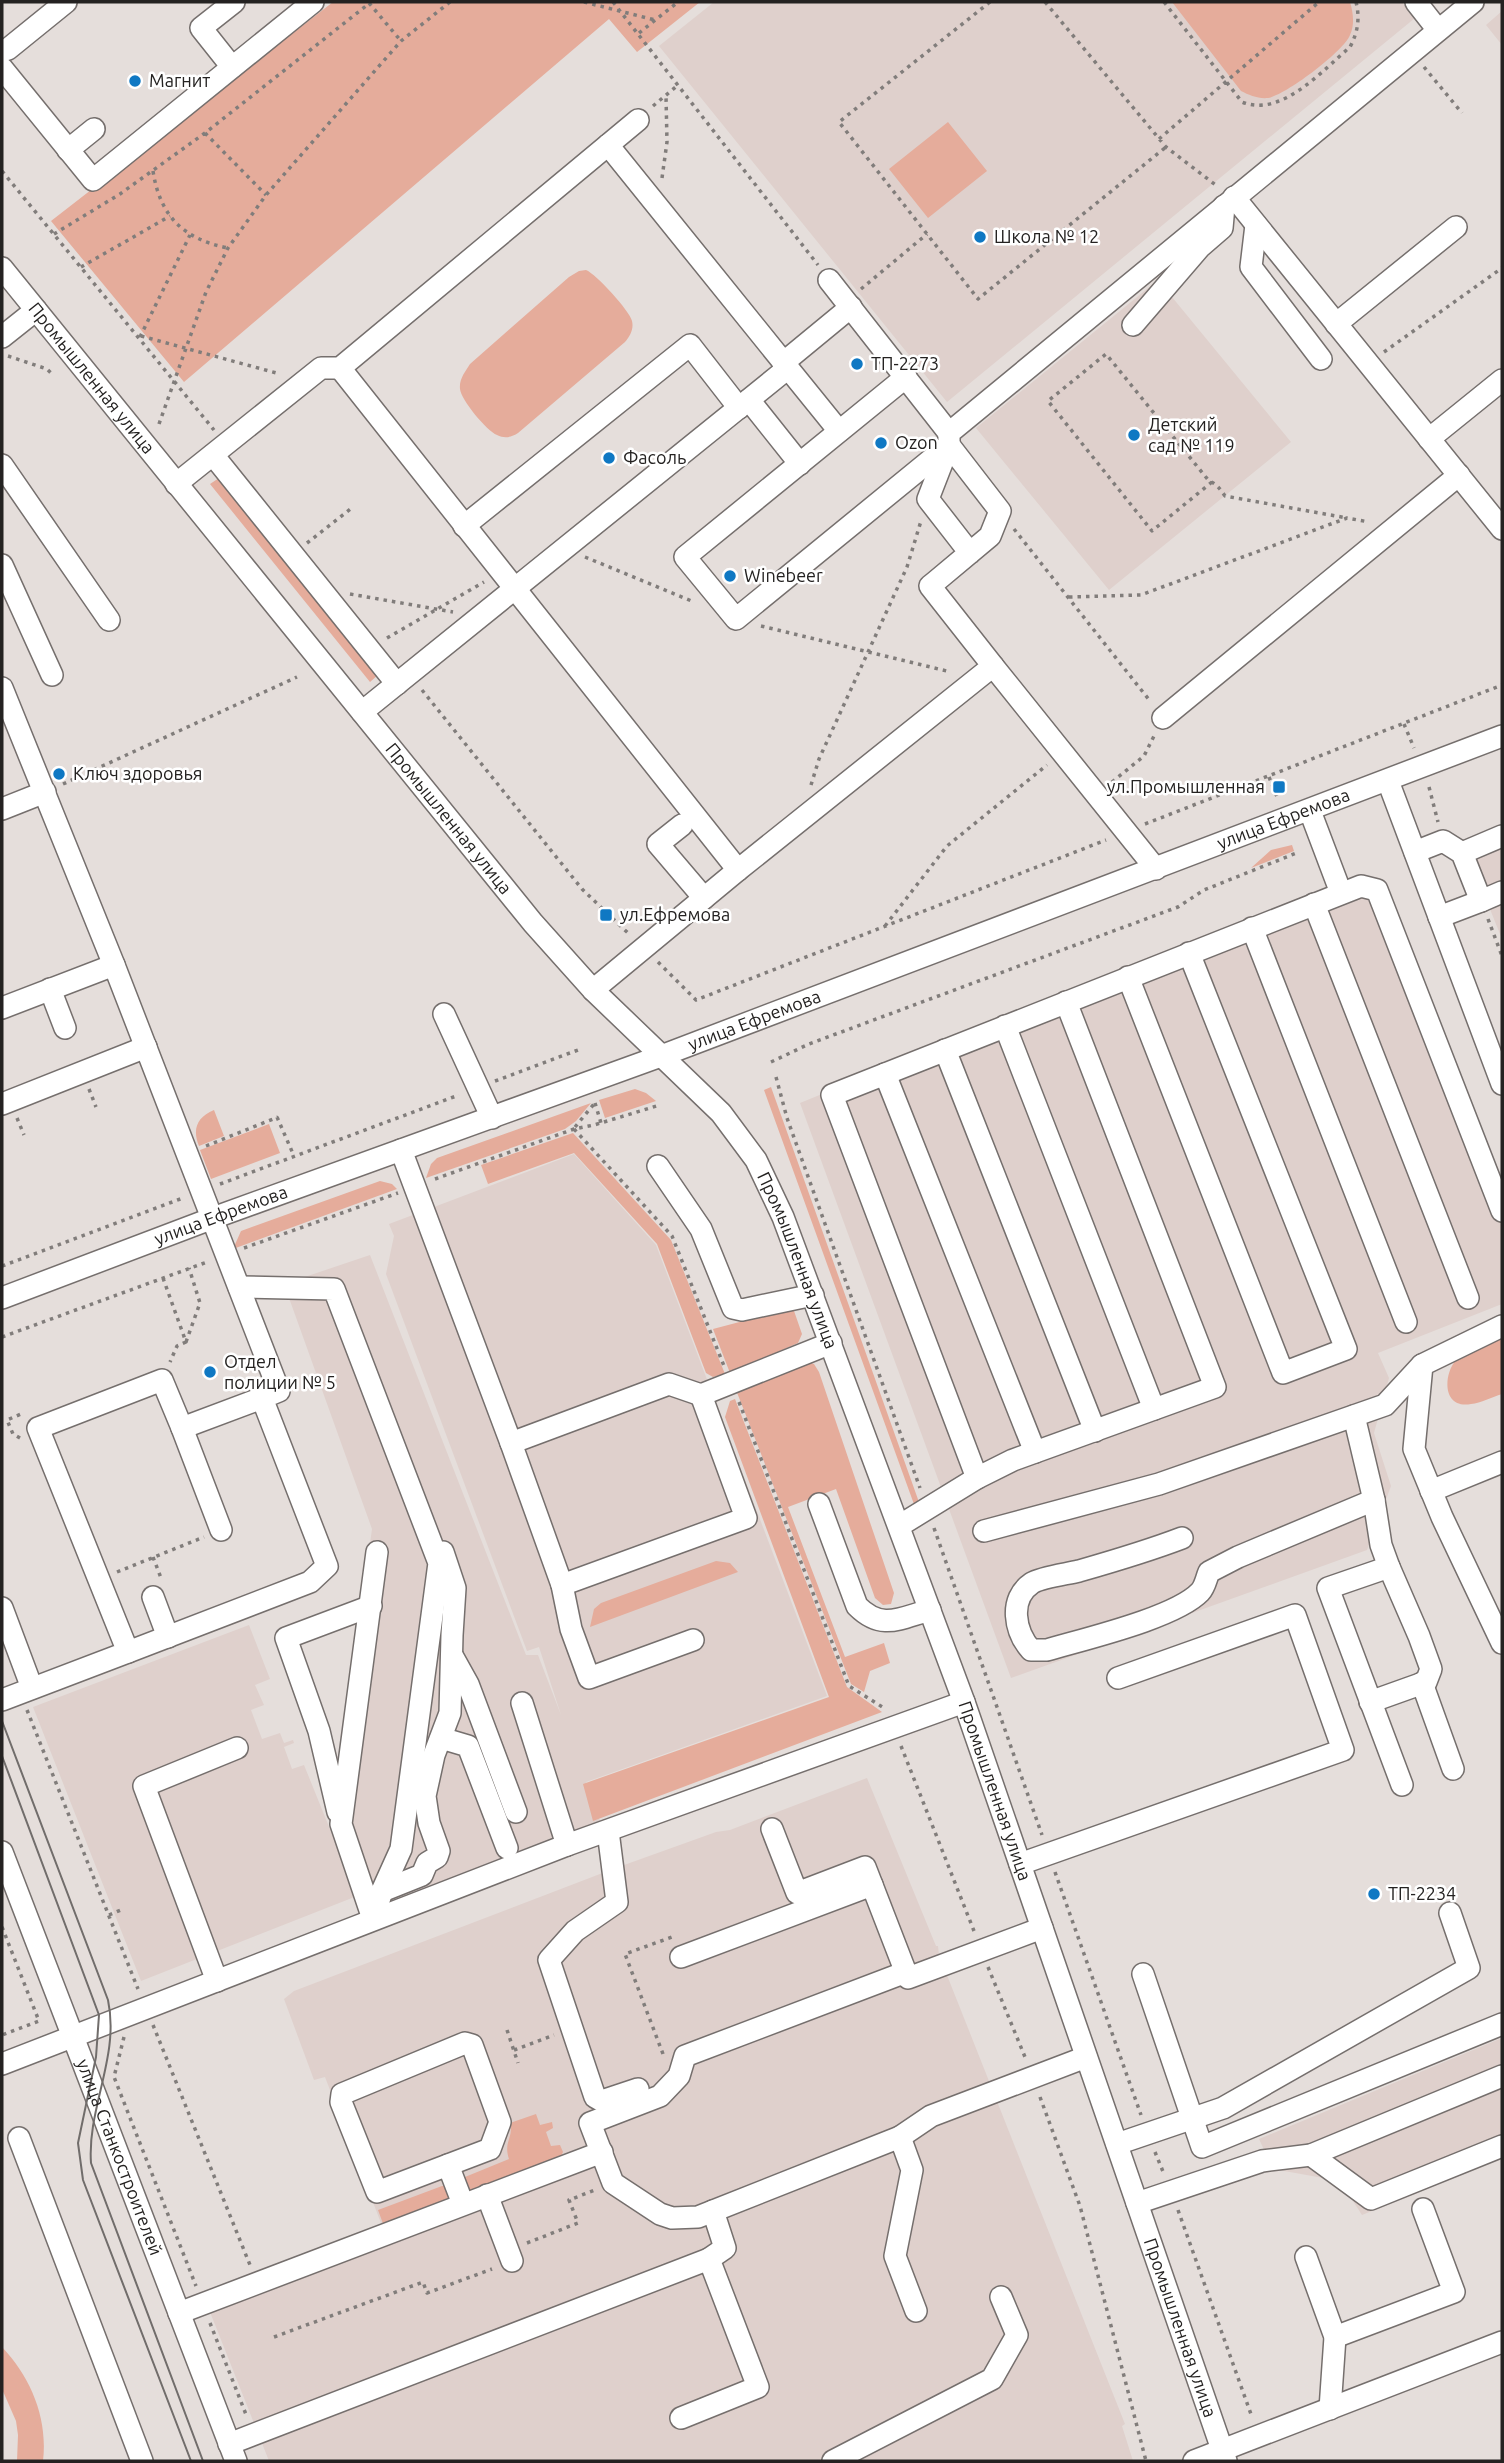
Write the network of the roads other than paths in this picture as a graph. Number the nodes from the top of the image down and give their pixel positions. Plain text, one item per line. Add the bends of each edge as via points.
1 (66, 2) edge
2 (234, 2) edge
3 (313, 2) edge
4 (1416, 2) edge
5 (1473, 2) edge
6 (1438, 30) junction
7 (2, 51) edge
8 (2, 68) edge
9 (232, 68) junction
10 (638, 120) road end
11 (94, 128) dead end
12 (608, 145) junction
13 (68, 150) junction
14 (1229, 201) junction
15 (1256, 225) junction
16 (1456, 227) dead end
17 (2, 268) edge
18 (829, 280) road end
19 (848, 304) junction
20 (36, 310) junction
21 (1336, 324) junction
22 (1133, 325) dead end
23 (2, 337) edge
24 (1321, 359) dead end
25 (785, 365) junction
26 (340, 368) junction
27 (906, 377) junction
28 (1502, 380) edge
29 (744, 404) junction
30 (839, 431) junction
31 (949, 439) junction
32 (1429, 439) junction
33 (214, 454) junction
34 (800, 464) junction
35 (2, 465) edge
36 (1458, 475) junction
37 (176, 484) junction
38 (464, 526) junction
39 (1502, 529) edge
40 (970, 553) junction
41 (2, 565) edge
42 (507, 581) junction
43 (109, 620) dead end
44 (985, 672) junction
45 (52, 675) dead end
46 (397, 684) junction
47 (2, 688) edge
48 (362, 712) junction
49 (1163, 718) road end
50 (1502, 736) edge
51 (1388, 781) junction
52 (45, 792) junction
53 (2, 809) edge
54 (1310, 811) junction
55 (682, 825) dead end
56 (1502, 836) edge
57 (1415, 852) junction
58 (1462, 853) junction
59 (1156, 869) junction
60 (738, 870) junction
61 (1502, 892) edge
62 (1341, 893) junction
63 (704, 898) junction
64 (1481, 901) junction
65 (1314, 904) junction
66 (1439, 917) junction
67 (1252, 928) junction
68 (1189, 953) junction
69 (114, 965) junction
70 (1128, 977) junction
71 (50, 989) junction
72 (593, 990) junction
73 (1066, 1002) junction
74 (2, 1008) edge
75 (444, 1014) dead end
76 (1005, 1026) junction
77 (65, 1028) dead end
78 (1495, 1043) edge
79 (146, 1047) junction
80 (945, 1050) junction
81 (661, 1056) junction
82 (885, 1074) junction
83 (1502, 1084) edge
84 (2, 1104) edge
85 (492, 1118) junction
86 (401, 1150) junction
87 (658, 1166) dead end
88 (1502, 1212) edge
89 (213, 1218) junction
90 (239, 1287) junction
91 (813, 1294) junction
92 (2, 1298) edge
93 (1468, 1298) dead end
94 (1406, 1322) dead end
95 (1502, 1326) edge
96 (831, 1343) junction
97 (1422, 1365) junction
98 (701, 1395) junction
99 (262, 1398) junction
100 (1154, 1409) junction
101 (1353, 1416) junction
102 (182, 1428) junction
103 (1095, 1431) junction
104 (511, 1443) junction
105 (1035, 1452) junction
106 (1502, 1462) edge
107 (977, 1478) junction
108 (1431, 1491) junction
109 (1374, 1500) junction
110 (820, 1504) dead end
111 (422, 1518) junction
112 (900, 1525) junction
113 (221, 1530) road end
114 (985, 1531) dead end
115 (1182, 1538) dead end
116 (377, 1552) dead end
117 (1389, 1567) junction
118 (562, 1585) junction
119 (153, 1597) dead end
120 (371, 1606) junction
121 (2, 1608) edge
122 (930, 1610) junction
123 (168, 1637) junction
124 (693, 1640) dead end
125 (1502, 1643) edge
126 (128, 1652) junction
127 (452, 1656) junction
128 (1118, 1678) dead end
129 (1422, 1683) junction
130 (18, 1693) edge
131 (964, 1702) junction
132 (1370, 1702) junction
133 (522, 1703) dead end
134 (441, 1738) junction
135 (237, 1748) dead end
136 (1453, 1769) dead end
137 (1402, 1785) dead end
138 (516, 1812) dead end
139 (341, 1825) junction
140 (772, 1829) dead end
141 (608, 1831) junction
142 (567, 1845) junction
143 (507, 1848) dead end
144 (2, 1852) edge
145 (1020, 1864) junction
146 (872, 1885) junction
147 (382, 1891) junction
148 (1450, 1913) dead end
149 (373, 1919) junction
150 (1042, 1928) junction
151 (681, 1957) dead end
152 (906, 1972) junction
153 (1143, 1974) dead end
154 (217, 1981) junction
155 (1502, 2024) edge
156 (72, 2037) junction
157 (1086, 2057) junction
158 (2, 2064) edge
159 (1502, 2076) edge
160 (638, 2089) dead end
161 (1192, 2118) junction
162 (900, 2137) junction
163 (19, 2138) dead end
164 (1116, 2144) junction
165 (1502, 2147) edge
166 (602, 2152) junction
167 (1311, 2155) junction
168 (448, 2165) junction
169 (487, 2195) junction
170 (1137, 2203) junction
171 (463, 2204) junction
172 (1423, 2209) dead end
173 (713, 2211) junction
174 (1306, 2257) dead end
175 (709, 2259) junction
176 (512, 2261) road end
177 (1001, 2297) dead end
178 (916, 2311) dead end
179 (179, 2313) junction
180 (1335, 2337) junction
181 (1502, 2342) edge
182 (1330, 2409) junction
183 (681, 2418) dead end
184 (233, 2452) edge
185 (1224, 2456) edge
186 (142, 2461) edge
187 (832, 2461) edge
188 (1194, 2461) edge

1 - 7 street
2 - 9 street via 201,28
3 - 9 street
4 - 6 street
5 - 6 street
6 - 14 street
8 - 13 street
9 - 13 street via 93,180
10 - 12 street
11 - 13 street
12 - 25 street
12 - 26 street
14 - 15 street
14 - 22 street via 1222,228
14 - 31 street
15 - 21 street
15 - 24 street via 1251,267
16 - 21 street
17 - 20 street, Промышленная улица
18 - 19 street
19 - 25 street
19 - 27 street
20 - 23 street
20 - 37 street, Промышленная улица
21 - 32 street
25 - 29 street
25 - 30 street
26 - 33 street via 321,368
26 - 38 street
27 - 30 street
27 - 31 street
28 - 32 street
29 - 34 street
29 - 38 street via 690,345
29 - 42 street via 564,548
30 - 34 street
31 - 34 street via 736,619 685,557
31 - 40 street via 928,499
31 - 40 street via 1000,511 990,536
32 - 36 street
33 - 37 street
33 - 46 street
35 - 43 street
36 - 39 street
36 - 49 street
37 - 48 street, Промышленная улица
38 - 42 street
40 - 44 street via 930,586
41 - 45 street
42 - 46 street via 479,617
42 - 60 street
44 - 59 street via 1063,752
44 - 60 street
46 - 48 street
47 - 52 street
48 - 72 street, Промышленная улица
50 - 51 street, улица Ефремова
51 - 54 street, улица Ефремова
51 - 57 street
52 - 53 street
52 - 69 street
54 - 59 street, улица Ефремова
54 - 62 street
55 - 63 street via 658,844
56 - 58 street
57 - 58 street via 1443,841
57 - 66 street
58 - 64 street
59 - 81 street, улица Ефремова
60 - 63 street
61 - 64 street
62 - 65 street
62 - 88 street via 1361,886 1377,890
63 - 72 street
64 - 66 street
65 - 67 street
65 - 93 street
66 - 78 street
67 - 68 street
67 - 94 street
68 - 70 street
68 - 70 street via 1346,1349 1283,1373
69 - 71 street
69 - 79 street
70 - 73 street
71 - 74 street
71 - 77 street
72 - 81 street, Промышленная улица
73 - 76 street
73 - 100 street via 1215,1387
75 - 85 street
76 - 80 street
76 - 100 street
78 - 83 street
79 - 84 street
79 - 89 street
80 - 82 street
80 - 103 street
81 - 85 street, улица Ефремова
81 - 91 street, Промышленная улица via 721,1113 756,1160
82 - 105 street
82 - 107 street via 832,1095
85 - 86 street, улица Ефремова
86 - 89 street, улица Ефремова
86 - 104 street
87 - 91 street via 701,1229 733,1308 742,1311
89 - 90 street
89 - 92 street, улица Ефремова
90 - 99 street via 279,1391
90 - 111 street via 334,1289
91 - 96 street, Промышленная улица
95 - 97 street
96 - 98 street
96 - 112 street, Промышленная улица
97 - 101 street via 1385,1405
97 - 108 street via 1414,1449
98 - 104 street via 669,1384
98 - 118 street via 746,1518
99 - 102 street
99 - 123 street via 327,1566 310,1582
100 - 103 street
101 - 109 street
101 - 114 street via 1159,1484
102 - 113 street
102 - 126 street via 162,1380 38,1428
103 - 105 street
104 - 118 street
105 - 107 street
106 - 108 street
107 - 112 street
108 - 125 street
109 - 115 street via 1209,1572 1202,1590 1165,1614 1047,1650 1031,1650 1024,1641 1017,1606 1033,1583
109 - 117 street
110 - 122 street via 858,1606 867,1616 881,1622
111 - 127 street via 439,1541 455,1588
111 - 147 street via 439,1563 401,1849
112 - 122 street, Промышленная улица
116 - 120 street
117 - 129 street via 1431,1669
117 - 132 street via 1328,1588
118 - 124 street via 571,1629 589,1678
119 - 123 street
120 - 139 street
120 - 139 street via 286,1638 319,1731
121 - 130 street
122 - 131 street, Промышленная улица
123 - 126 street
126 - 130 street
127 - 134 street via 450,1713
127 - 138 street via 468,1684
128 - 145 street via 1296,1615 1343,1750
129 - 132 street
129 - 136 street
131 - 141 street
131 - 145 street, Промышленная улица
132 - 137 street
133 - 142 street
134 - 143 street via 468,1746
134 - 147 street via 425,1797 437,1857 427,1863 422,1875
135 - 154 street via 144,1786
139 - 149 street
140 - 146 street via 797,1893 865,1867
141 - 142 street
141 - 160 street via 617,1902 575,1931 549,1960 598,2100
142 - 149 street
144 - 156 street, улица Станкостроителей
145 - 150 street, Промышленная улица
146 - 151 street
146 - 152 street
147 - 149 street
148 - 161 street via 1469,1968 1223,2108
149 - 154 street
150 - 152 street via 908,1978
150 - 157 street, Промышленная улица
152 - 166 street via 685,2056 679,2076 660,2096 590,2123
153 - 161 street
154 - 156 street
155 - 161 street via 1202,2147
156 - 158 street
156 - 179 street, улица Станкостроителей
157 - 162 street via 930,2116
157 - 164 street, Промышленная улица
159 - 167 street
161 - 164 street
162 - 173 street
162 - 178 street via 912,2170 895,2256
163 - 186 street
164 - 170 street, Промышленная улица
165 - 167 street via 1371,2199
166 - 169 street
166 - 173 street via 614,2183 650,2209 671,2217 698,2217
167 - 170 street via 1262,2161
168 - 168 street via 490,2149 500,2122 472,2045 465,2043 342,2094 341,2102 377,2192
168 - 171 street
169 - 171 street
169 - 176 street
170 - 185 street, Промышленная улица
171 - 179 street
172 - 180 street via 1454,2292
173 - 175 street via 726,2248
174 - 180 street
175 - 183 street via 758,2387
175 - 184 street via 253,2434
177 - 187 street via 1017,2335 992,2379
179 - 184 street, улица Станкостроителей
180 - 182 street
181 - 182 street
182 - 185 street via 1259,2436
185 - 188 street

